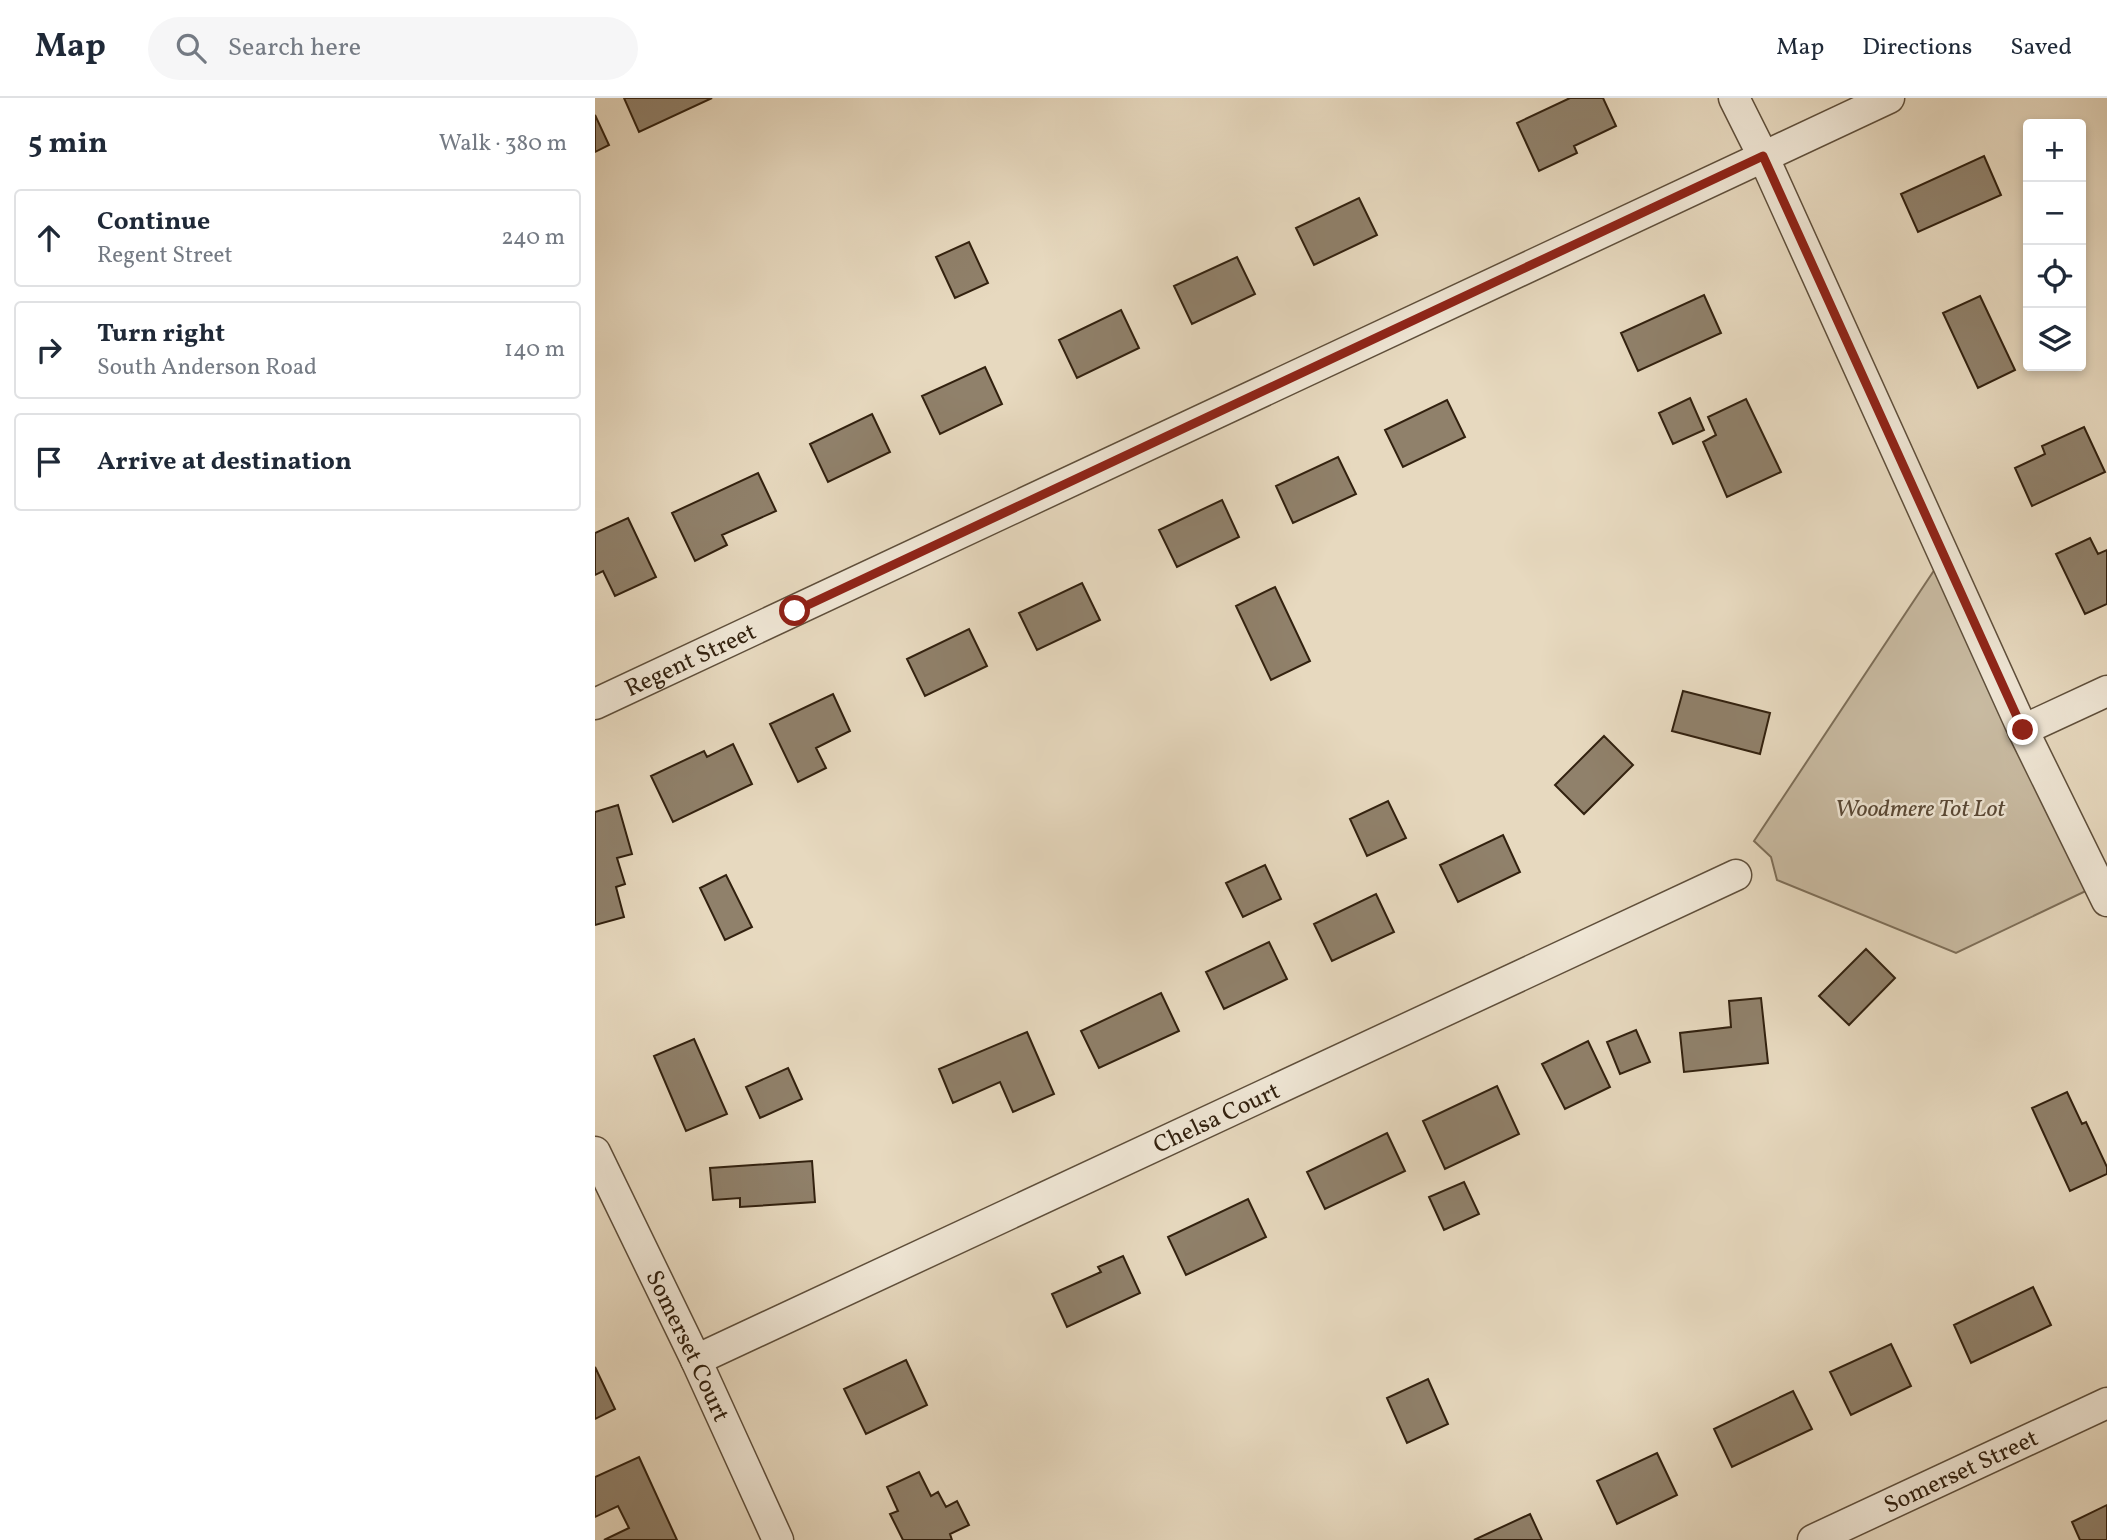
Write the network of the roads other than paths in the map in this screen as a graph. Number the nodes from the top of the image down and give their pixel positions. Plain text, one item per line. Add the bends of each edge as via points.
1 (1734, 98) edge
2 (1888, 98) edge
3 (1763, 156) junction
4 (2107, 691) edge
5 (595, 704) edge
6 (2023, 730) junction
7 (1736, 875) dead end
8 (2107, 901) edge
9 (595, 1152) edge
10 (696, 1360) junction
11 (2107, 1403) edge
12 (778, 1540) edge
13 (1812, 1540) edge

1 - 3 street
2 - 3 street, Regent Street
3 - 5 street, Regent Street
3 - 6 street
4 - 6 street
6 - 8 street
7 - 10 street, Chelsa Court
9 - 10 street, Somerset Court
10 - 12 street, Somerset Court
11 - 13 street, Somerset Street

